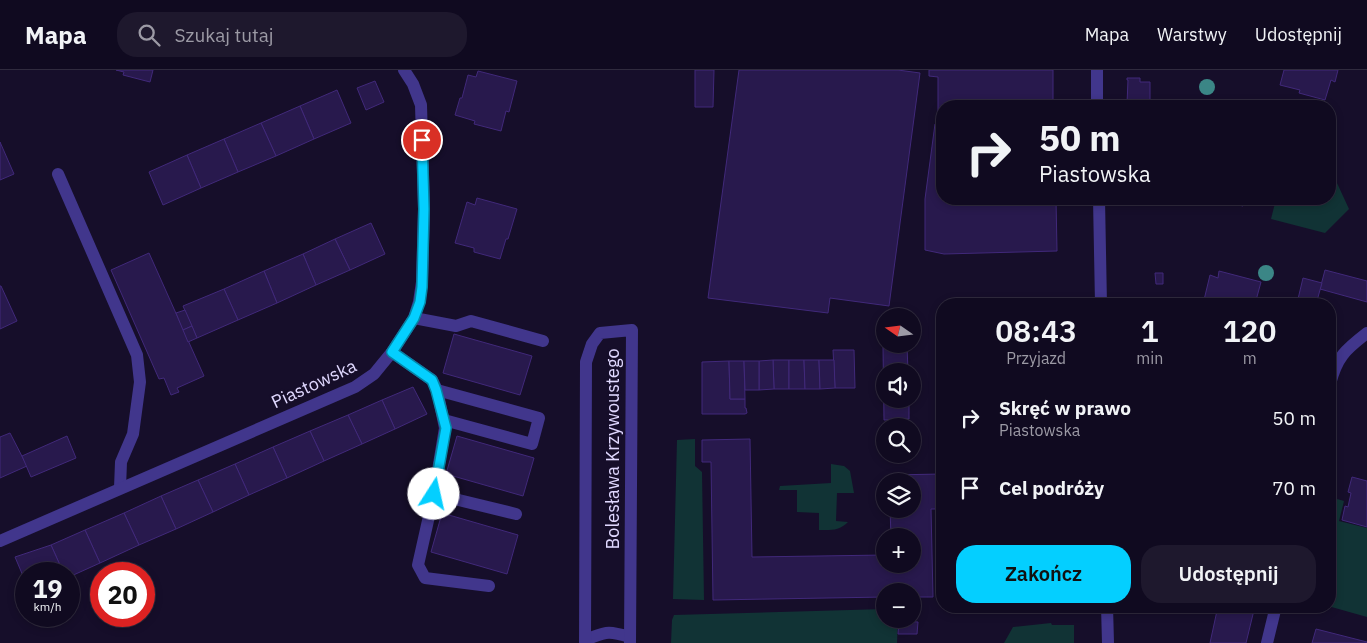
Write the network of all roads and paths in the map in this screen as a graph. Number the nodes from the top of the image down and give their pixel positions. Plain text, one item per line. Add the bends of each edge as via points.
1 (404, 70) edge
2 (1097, 70) edge
3 (1097, 100) edge
4 (58, 174) dead end
5 (1099, 205) edge
6 (1102, 298) edge
7 (414, 318) junction
8 (1367, 333) edge
9 (542, 341) dead end
10 (392, 352) junction
11 (1336, 366) edge
12 (436, 390) junction
13 (444, 420) junction
14 (120, 488) junction
15 (434, 494) junction
16 (516, 514) dead end
17 (0, 541) edge
18 (489, 586) dead end
19 (1107, 613) edge
20 (1274, 613) edge
21 (630, 640) edge
22 (585, 642) edge
23 (1108, 643) edge
24 (1267, 643) edge

1 - 7 street, Piastowska via 421,105 422,282
2 - 3 street
4 - 14 street via 137,355 140,382 133,434 121,462
5 - 6 street
7 - 9 street via 456,326 472,321
7 - 10 street, Piastowska
8 - 11 street via 1341,355
10 - 12 street via 432,380
10 - 14 street, Piastowska via 374,374 355,386
12 - 13 street
12 - 13 street via 539,418 532,444
13 - 15 street via 446,428
14 - 17 street, Piastowska
15 - 16 street
15 - 18 street via 418,565 425,578
19 - 23 street
20 - 24 street
21 - 22 street via 604,632
21 - 22 street, Bolesława Krzywoustego via 632,330 600,333 586,362

